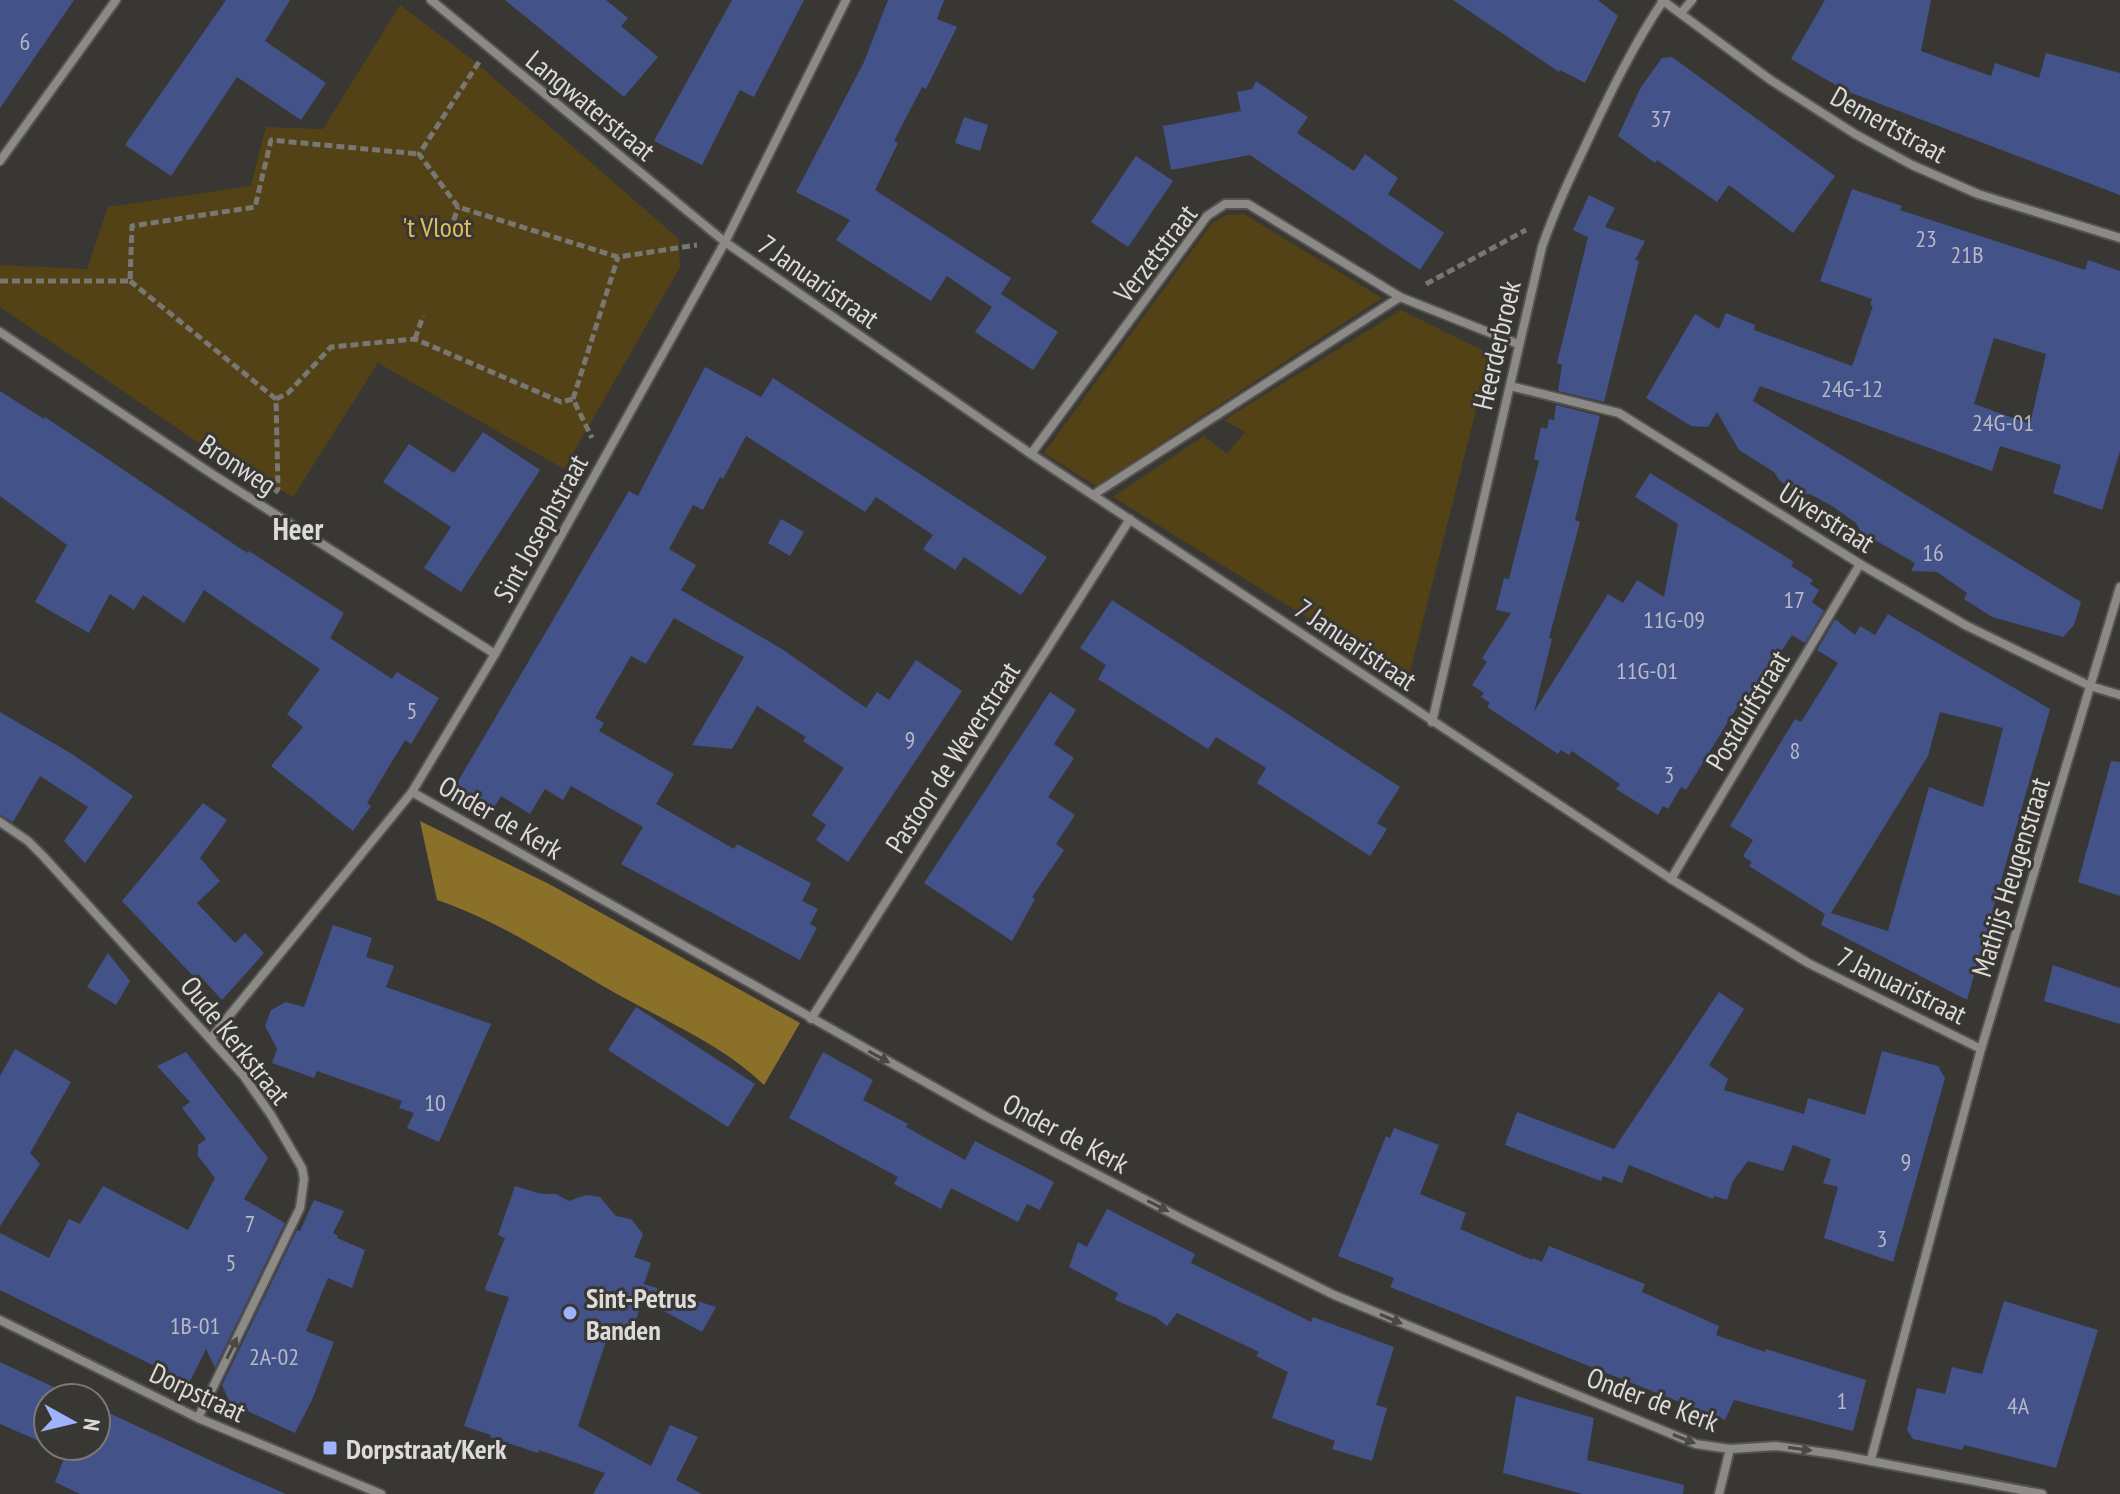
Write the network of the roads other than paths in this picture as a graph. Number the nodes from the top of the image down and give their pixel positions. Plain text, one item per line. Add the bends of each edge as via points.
1 (116, 0) edge
2 (431, 0) edge
3 (846, 0) edge
4 (1662, 0) edge
5 (1692, 0) edge
6 (1681, 13) junction
7 (0, 161) edge
8 (2120, 238) edge
9 (725, 242) junction
10 (1400, 297) junction
11 (0, 332) edge
12 (1518, 344) junction
13 (1510, 386) junction
14 (1031, 454) junction
15 (1093, 495) junction
16 (1130, 519) junction
17 (1860, 564) junction
18 (2120, 587) edge
19 (495, 654) junction
20 (2090, 686) junction
21 (2120, 695) edge
22 (1432, 722) junction
23 (412, 792) junction
24 (0, 822) edge
25 (1671, 879) junction
26 (811, 1019) junction
27 (211, 1038) junction
28 (1981, 1049) junction
29 (0, 1320) edge
30 (198, 1418) junction
31 (1730, 1449) junction
32 (1871, 1459) junction
33 (381, 1494) edge
34 (1719, 1494) edge
35 (2042, 1494) edge

1 - 7 street
2 - 9 street, Langwaterstraat
3 - 9 street, Sint Josephstraat
4 - 6 street, Demertstraat
4 - 12 street, Heerderbroek via 1552,217
5 - 6 street
6 - 8 street, Demertstraat via 1772,81 1912,165 1978,194
9 - 14 street, 7 Januaristraat
9 - 19 street, Sint Josephstraat
10 - 12 street, Verzetstraat
10 - 14 street, Verzetstraat via 1248,204 1225,204 1207,216
10 - 15 street
11 - 19 street, Bronweg
12 - 13 street, Heerderbroek
13 - 17 street, Uiverstraat via 1619,413
13 - 22 street, Heerderbroek
14 - 15 street, 7 Januaristraat
15 - 16 street, 7 Januaristraat
16 - 22 street, 7 Januaristraat
16 - 26 street, Pastoor de Weverstraat
17 - 20 street, Uiverstraat via 1967,626
17 - 25 street, Postduifstraat
18 - 20 street, Mathijs Heugenstraat
19 - 23 street, Sint Josephstraat
20 - 21 street, Uiverstraat
20 - 28 street, Mathijs Heugenstraat
22 - 25 street, 7 Januaristraat
23 - 26 street, Onder de Kerk
23 - 27 street, Sint Josephstraat
24 - 27 street, Oude Kerkstraat via 43,856
25 - 28 street, 7 Januaristraat via 1808,963
26 -> 31 street, Onder de Kerk via 1001,1124 1334,1295 1696,1444
30 -> 27 street, Oude Kerkstraat via 300,1208 304,1179 271,1115
28 - 32 street, Mathijs Heugenstraat
29 - 30 street, Dorpstraat
30 - 33 street, Dorpstraat
31 -> 32 street, Onder de Kerk via 1776,1446
31 - 34 street, Onder de Kerk
32 - 35 street, Onder de Kerk

